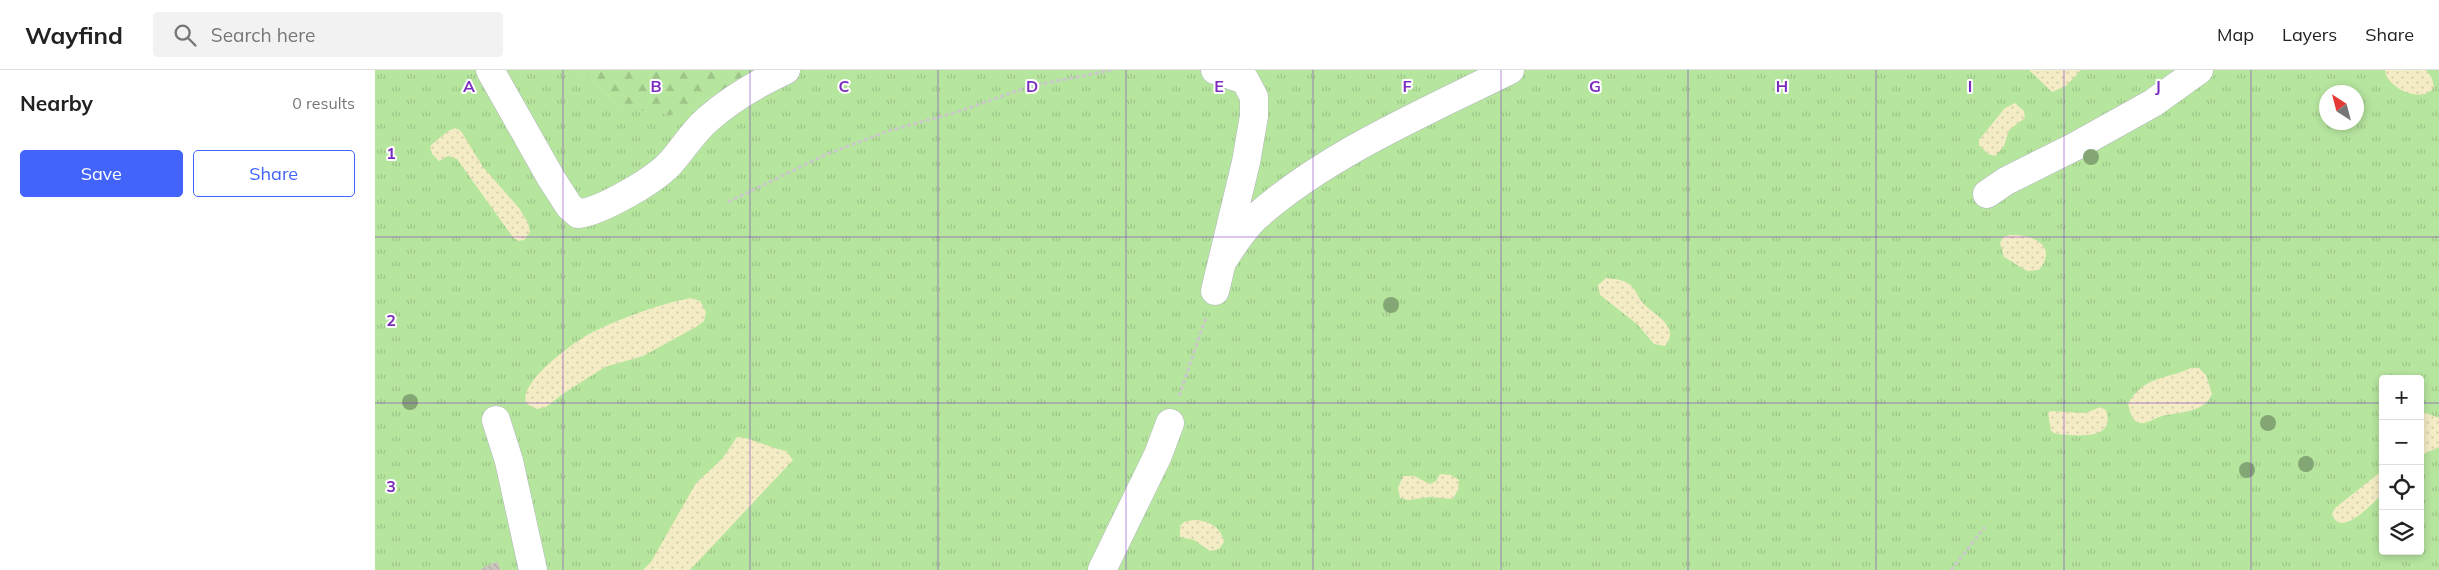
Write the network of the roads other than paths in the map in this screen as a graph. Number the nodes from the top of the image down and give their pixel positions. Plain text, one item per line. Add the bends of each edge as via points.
1 (490, 70) edge
2 (786, 70) edge
3 (1215, 70) edge
4 (1510, 70) edge
5 (2199, 70) edge
6 (1987, 194) dead end
7 (1224, 259) junction
8 (1215, 291) road end
9 (496, 420) dead end
10 (1170, 423) road end
11 (533, 570) edge
12 (1102, 570) edge

1 - 2 lane via 551,178 577,214 591,212 654,178 673,161 708,119 758,84
3 - 7 lane via 1245,80 1254,97 1246,162
4 - 7 lane via 1313,173 1256,217
5 - 6 lane via 2153,103
7 - 8 lane
9 - 11 lane via 509,461
10 - 12 lane

